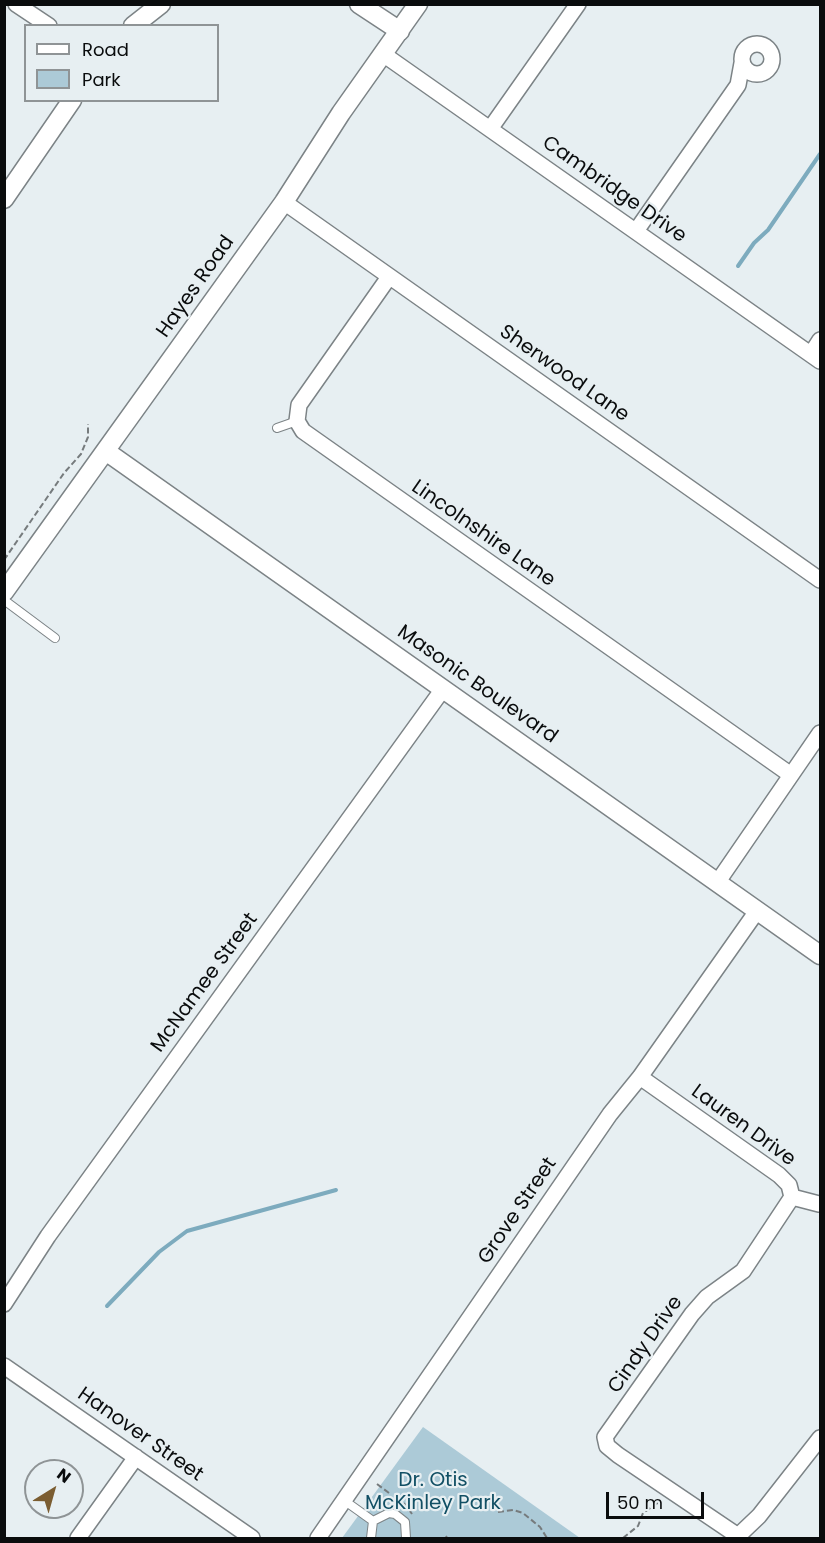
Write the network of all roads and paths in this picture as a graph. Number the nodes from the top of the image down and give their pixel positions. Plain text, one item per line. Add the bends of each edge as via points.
1 (16, 4) edge
2 (161, 4) edge
3 (359, 4) edge
4 (418, 4) edge
5 (578, 4) edge
6 (46, 24) edge
7 (136, 24) edge
8 (399, 32) junction
9 (383, 54) junction
10 (742, 63) junction
11 (756, 74) junction
12 (738, 86) junction
13 (71, 102) edge
14 (490, 129) junction
15 (5, 198) edge
16 (284, 202) junction
17 (636, 231) junction
18 (389, 277) junction
19 (820, 340) edge
20 (816, 357) edge
21 (297, 421) junction
22 (88, 424) dead end
23 (277, 428) dead end
24 (107, 452) junction
25 (4, 560) edge
26 (820, 580) edge
27 (4, 592) edge
28 (4, 600) edge
29 (55, 638) dead end
30 (443, 689) junction
31 (820, 733) edge
32 (791, 775) junction
33 (717, 883) junction
34 (757, 911) junction
35 (820, 956) edge
36 (640, 1077) junction
37 (792, 1197) junction
38 (819, 1204) dead end
39 (4, 1304) edge
40 (4, 1366) edge
41 (820, 1438) edge
42 (136, 1457) junction
43 (378, 1484) dead end
44 (670, 1491) junction
45 (389, 1493) dead end
46 (345, 1501) junction
47 (404, 1503) dead end
48 (498, 1512) dead end
49 (413, 1517) dead end
50 (373, 1521) junction
51 (78, 1539) edge
52 (252, 1539) edge
53 (318, 1539) edge
54 (371, 1539) edge
55 (406, 1539) edge
56 (547, 1539) edge
57 (623, 1539) edge

1 - 6 street
2 - 7 street
3 - 8 street
4 - 8 street, Hayes Road
5 - 14 street
8 - 9 street, Hayes Road
9 - 14 street, Cambridge Drive
9 - 16 street, Hayes Road
10 - 11 street
10 - 11 street via 746,49 764,46 771,53 771,63 766,71
10 - 12 street
11 - 12 street
12 - 17 street
13 - 15 street
14 - 17 street, Cambridge Drive
16 - 18 street, Sherwood Lane
16 - 24 street, Hayes Road
17 - 20 street, Cambridge Drive
18 - 21 street via 300,405
18 - 26 street, Sherwood Lane
19 - 20 street
21 - 23 lane
21 - 32 street, Lincolnshire Lane via 312,440
22 - 25 path via 81,454 64,472
24 - 27 street, Hayes Road
24 - 30 street, Masonic Boulevard
28 - 29 lane
30 - 33 street, Masonic Boulevard
30 - 39 street, McNamee Street via 48,1236
31 - 32 street
32 - 33 street
33 - 34 street, Masonic Boulevard
34 - 35 street, Masonic Boulevard
34 - 36 street, Grove Street
36 - 37 street, Lauren Drive via 779,1175 789,1185
36 - 46 street, Grove Street via 610,1114
37 - 38 street, Lauren Drive
37 - 44 street, Cindy Drive via 743,1271 697,1307 605,1437 607,1446
40 - 42 street, Hanover Street
41 - 44 street via 759,1516 738,1536
42 - 51 street
42 - 52 street, Hanover Street
43 - 45 path
44 - 57 path via 661,1503 643,1513 638,1526
46 - 50 lane
46 - 53 street, Grove Street
47 - 49 path
48 - 56 path via 504,1509 523,1513
50 - 54 lane
50 - 55 lane via 382,1514 395,1514 405,1522

